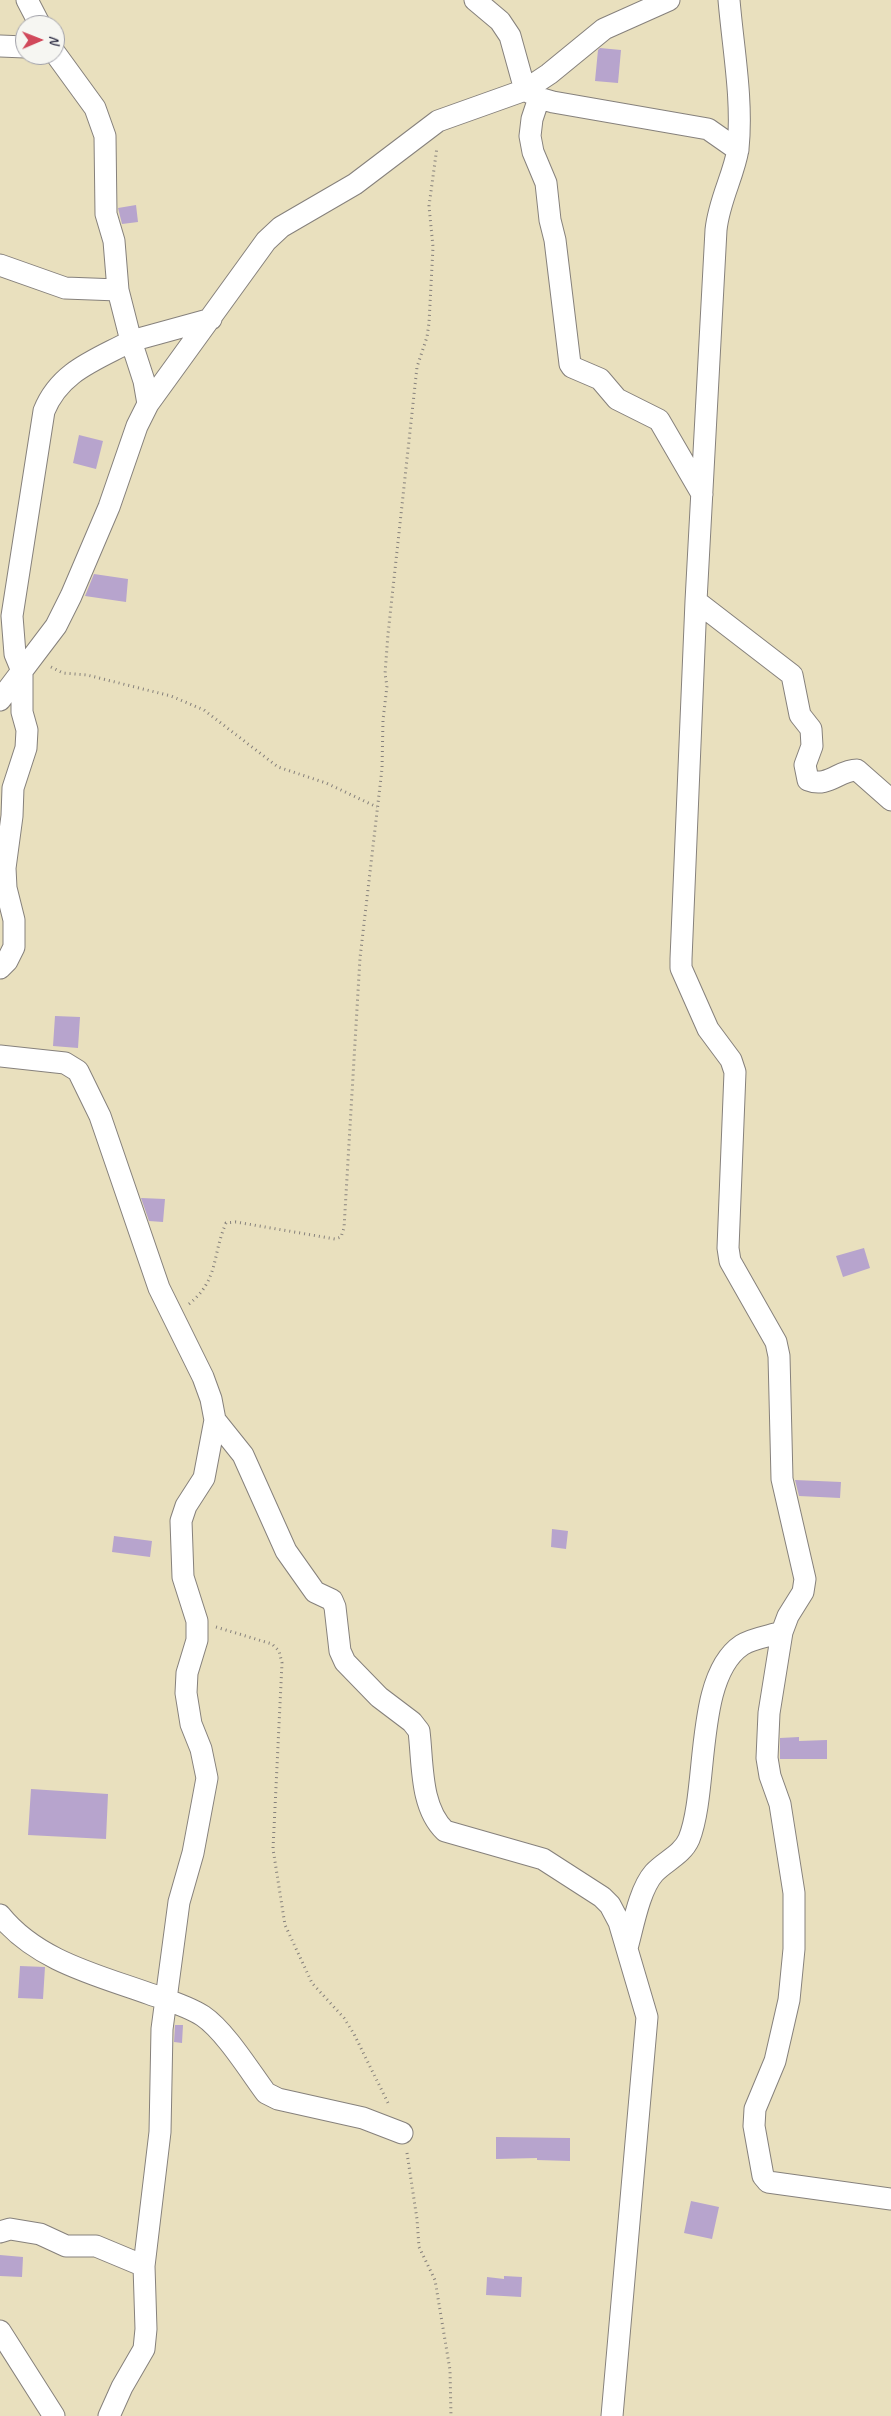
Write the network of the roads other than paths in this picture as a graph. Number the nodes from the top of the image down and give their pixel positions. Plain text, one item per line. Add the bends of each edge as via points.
1 (27, 0) edge
2 (475, 0) edge
3 (669, 0) edge
4 (729, 0) edge
5 (35, 15) edge
6 (0, 46) edge
7 (15, 47) edge
8 (64, 65) edge
9 (532, 94) junction
10 (738, 109) junction
11 (708, 129) junction
12 (738, 150) junction
13 (0, 265) edge
14 (118, 290) junction
15 (211, 319) junction
16 (131, 341) junction
17 (148, 404) junction
18 (702, 494) junction
19 (696, 601) junction
20 (22, 671) junction
21 (0, 700) edge
22 (891, 800) edge
23 (0, 968) edge
24 (0, 1056) edge
25 (214, 1420) junction
26 (782, 1632) junction
27 (0, 1915) edge
28 (627, 1948) junction
29 (167, 2000) junction
30 (402, 2133) road end
31 (891, 2199) edge
32 (0, 2232) edge
33 (144, 2266) junction
34 (0, 2331) edge
35 (54, 2416) edge
36 (110, 2416) edge
37 (612, 2416) edge

1 - 5 street
2 - 9 street via 500,21 510,36
3 - 9 street via 604,29 549,74
4 - 10 street
6 - 7 street
8 - 14 street via 95,108 106,136 106,214 114,240
9 - 11 street
9 - 15 street via 438,121 355,184 281,227 266,242
9 - 18 street via 530,136 549,195 570,364 600,379 617,399 659,420
10 - 11 street
10 - 12 street
11 - 12 street
12 - 18 street via 718,214
13 - 14 street via 65,288
14 - 16 street
15 - 16 street
15 - 17 street
16 - 17 street
16 - 20 street via 73,372 51,395 44,411 12,616 15,654
17 - 20 street via 71,596 56,626
18 - 19 street
19 - 22 street via 792,675 800,715 811,729 812,746 805,765 808,780 821,782 849,770 857,770
19 - 26 street via 681,958 682,968 708,1029 735,1072 730,1261 776,1342 779,1356 782,1479 805,1579 803,1592
20 - 21 street
20 - 23 street via 26,748 13,788 5,868 14,920 14,947
24 - 25 street via 65,1062 78,1071 100,1116 159,1288 203,1377
25 - 28 street via 243,1455 286,1551 315,1592 332,1600 340,1651 345,1662 419,1731 428,1808 435,1821 445,1831 543,1859 602,1897 619,1922
25 - 29 street via 204,1478 186,1506 182,1522 183,1577 197,1621 197,1640 187,1673 186,1693 191,1724 207,1778 193,1853 179,1902
26 - 28 street via 743,1644 729,1658 718,1677 705,1732 689,1839 680,1852 654,1873 645,1889
26 - 31 street via 767,1758 780,1804 794,1893 794,1948 789,2000 775,2061 755,2110 754,2126 763,2176 768,2182
27 - 29 street via 34,1948 73,1967
28 - 37 street via 647,2017
29 - 30 street via 202,2015 272,2096 363,2118
29 - 33 street via 162,2029 160,2132
32 - 33 street via 40,2234 66,2246 96,2246
33 - 36 street via 144,2349 122,2386
34 - 35 street

